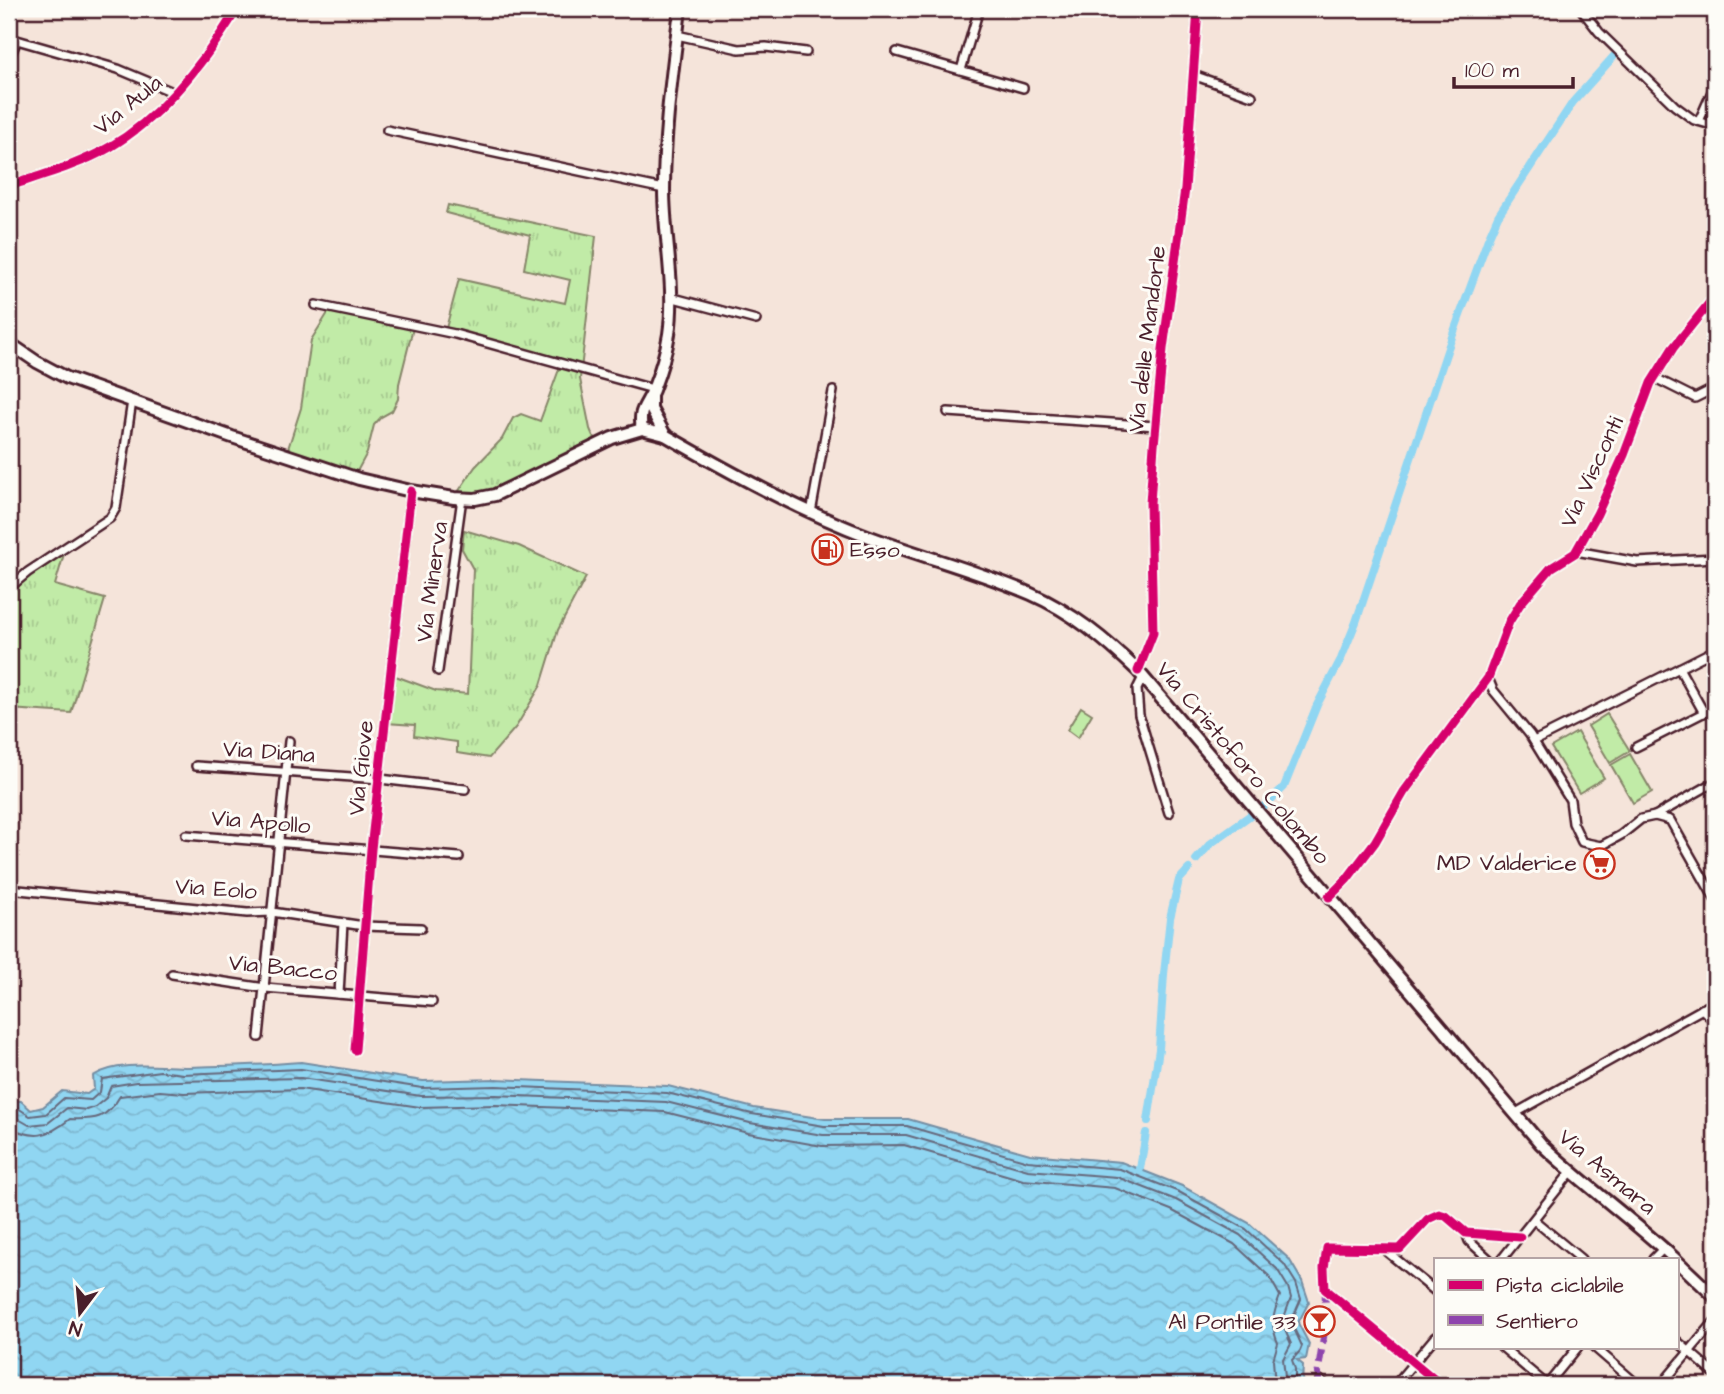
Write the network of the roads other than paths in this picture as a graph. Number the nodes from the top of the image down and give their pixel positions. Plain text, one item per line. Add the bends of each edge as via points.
1 (237, 9) edge
2 (680, 9) edge
3 (979, 9) edge
4 (1198, 9) edge
5 (1581, 9) edge
6 (677, 35) junction
7 (806, 52) dead end
8 (897, 52) dead end
9 (9, 59) edge
10 (961, 70) junction
11 (1193, 75) junction
12 (1715, 85) edge
13 (1023, 88) dead end
14 (175, 93) junction
15 (1252, 96) dead end
16 (1699, 121) junction
17 (1715, 126) edge
18 (387, 130) dead end
19 (9, 186) edge
20 (664, 189) junction
21 (1715, 296) edge
22 (670, 297) junction
23 (316, 305) dead end
24 (756, 320) dead end
25 (9, 343) edge
26 (1655, 378) junction
27 (1715, 388) edge
28 (652, 391) junction
29 (833, 391) dead end
30 (132, 401) junction
31 (646, 409) junction
32 (948, 412) dead end
33 (1156, 426) junction
34 (642, 429) junction
35 (665, 435) junction
36 (612, 438) junction
37 (411, 491) junction
38 (462, 498) junction
39 (811, 513) junction
40 (1576, 551) junction
41 (1715, 558) edge
42 (9, 588) edge
43 (1715, 650) edge
44 (1679, 668) junction
45 (438, 671) dead end
46 (1140, 674) junction
47 (1488, 678) junction
48 (1715, 707) edge
49 (1704, 713) junction
50 (289, 741) dead end
51 (1534, 741) junction
52 (1636, 747) dead end
53 (196, 766) dead end
54 (286, 772) junction
55 (380, 779) junction
56 (1715, 782) edge
57 (465, 789) dead end
58 (1169, 813) dead end
59 (1655, 816) junction
60 (186, 835) dead end
61 (279, 843) junction
62 (371, 849) junction
63 (459, 857) dead end
64 (9, 889) edge
65 (1329, 897) junction
66 (1715, 899) edge
67 (272, 912) junction
68 (343, 923) junction
69 (364, 926) junction
70 (421, 929) dead end
71 (172, 974) dead end
72 (265, 988) junction
73 (339, 993) junction
74 (360, 995) junction
75 (432, 1002) dead end
76 (1715, 1002) edge
77 (1702, 1009) junction
78 (1715, 1022) edge
79 (259, 1037) dead end
80 (355, 1050) dead end
81 (1514, 1115) junction
82 (1571, 1172) junction
83 (1534, 1220) junction
84 (1466, 1233) junction
85 (1520, 1237) junction
86 (1664, 1248) junction
87 (1386, 1251) junction
88 (1488, 1258) edge
89 (1503, 1258) edge
90 (1580, 1258) edge
91 (1654, 1258) edge
92 (1674, 1258) edge
93 (1678, 1262) edge
94 (1434, 1290) edge
95 (1713, 1290) edge
96 (1715, 1321) edge
97 (1434, 1337) edge
98 (1678, 1342) edge
99 (1503, 1348) edge
100 (1577, 1348) edge
101 (1595, 1348) edge
102 (1689, 1352) junction
103 (1413, 1362) junction
104 (1715, 1374) edge
105 (1395, 1385) edge
106 (1441, 1385) edge
107 (1547, 1385) edge
108 (1638, 1385) edge
109 (1661, 1385) edge

1 - 14 street, Via Aula
2 - 6 main road
3 - 10 street
4 - 11 street, Via delle Mandorle
5 - 16 street via 1675,106
6 - 7 street via 739,49
6 - 20 main road
8 - 10 street
9 - 14 street, Via Aula via 18,40 118,69
10 - 13 street
11 - 15 street
11 - 33 street, Via delle Mandorle via 1185,189
12 - 16 street
14 - 19 street, Via Aula via 109,148
16 - 17 street
18 - 20 street
20 - 22 main road
21 - 26 street, Via Visconti
22 - 24 street
22 - 28 main road via 666,348
23 - 28 street via 435,329
25 - 30 main road via 67,378
26 - 27 street via 1695,398
26 - 40 street, Via Visconti via 1619,467
28 - 31 main road
29 - 39 street
30 - 37 main road via 354,478
30 - 42 street via 116,508 110,518
31 - 34 main road via 639,419
31 - 35 main road
31 - 36 main road
32 - 33 street
33 - 46 street, Via delle Mandorle via 1150,503 1153,633
34 - 35 main road, Via Cristoforo Colombo
34 - 36 main road
35 - 39 main road, Via Cristoforo Colombo via 736,477
36 - 38 main road via 495,495
37 - 38 main road
37 - 55 street, Via Giove
38 - 45 street, Via Minerva
39 - 46 main road, Via Cristoforo Colombo via 1032,594 1106,640
40 - 41 street via 1637,562
40 - 47 street, Via Visconti via 1551,568 1520,604
43 - 44 street
44 - 49 street
44 - 51 street
46 - 58 street, Via delle Mandorle via 1139,715
46 - 65 main road, Via Cristoforo Colombo
47 - 51 street
47 - 65 street, Via Visconti via 1404,793 1375,842
48 - 49 street
49 - 52 street
50 - 54 street
51 - 59 street via 1570,800 1582,842 1601,846 1641,819
53 - 54 street, Via Diana
54 - 55 street, Via Diana
54 - 61 street
55 - 57 street, Via Diana
55 - 62 street, Via Giove
56 - 59 street
59 - 66 street via 1670,820
60 - 61 street, Via Apollo
61 - 62 street, Via Apollo
61 - 67 street
62 - 63 street, Via Apollo
62 - 69 street, Via Giove
64 - 67 street, Via Eolo
65 - 81 main road, Via Cristoforo Colombo
67 - 68 street, Via Eolo
67 - 72 street
68 - 69 street, Via Eolo
68 - 73 street
69 - 70 street, Via Eolo
69 - 74 street, Via Giove
71 - 72 street, Via Bacco
72 - 73 street, Via Bacco
72 - 79 street
73 - 74 street, Via Bacco
74 - 75 street, Via Bacco
74 - 80 street, Via Giove
76 - 77 street
77 - 78 street
77 - 81 street
81 - 82 main road, Via Asmara
82 - 83 street
82 - 86 main road, Via Asmara
83 - 85 street
83 - 90 street
84 - 85 street
84 - 87 street via 1439,1214 1400,1249
84 - 88 street
85 - 89 street
86 - 91 street
86 - 92 main road, Via Asmara
87 - 94 street
87 - 103 street via 1327,1248 1325,1289
93 - 95 main road, Via Asmara
96 - 102 street
97 - 103 street
98 - 102 street
99 - 107 street
100 - 107 street
101 - 108 street
102 - 104 street
102 - 109 street
103 - 105 street
103 - 106 street

